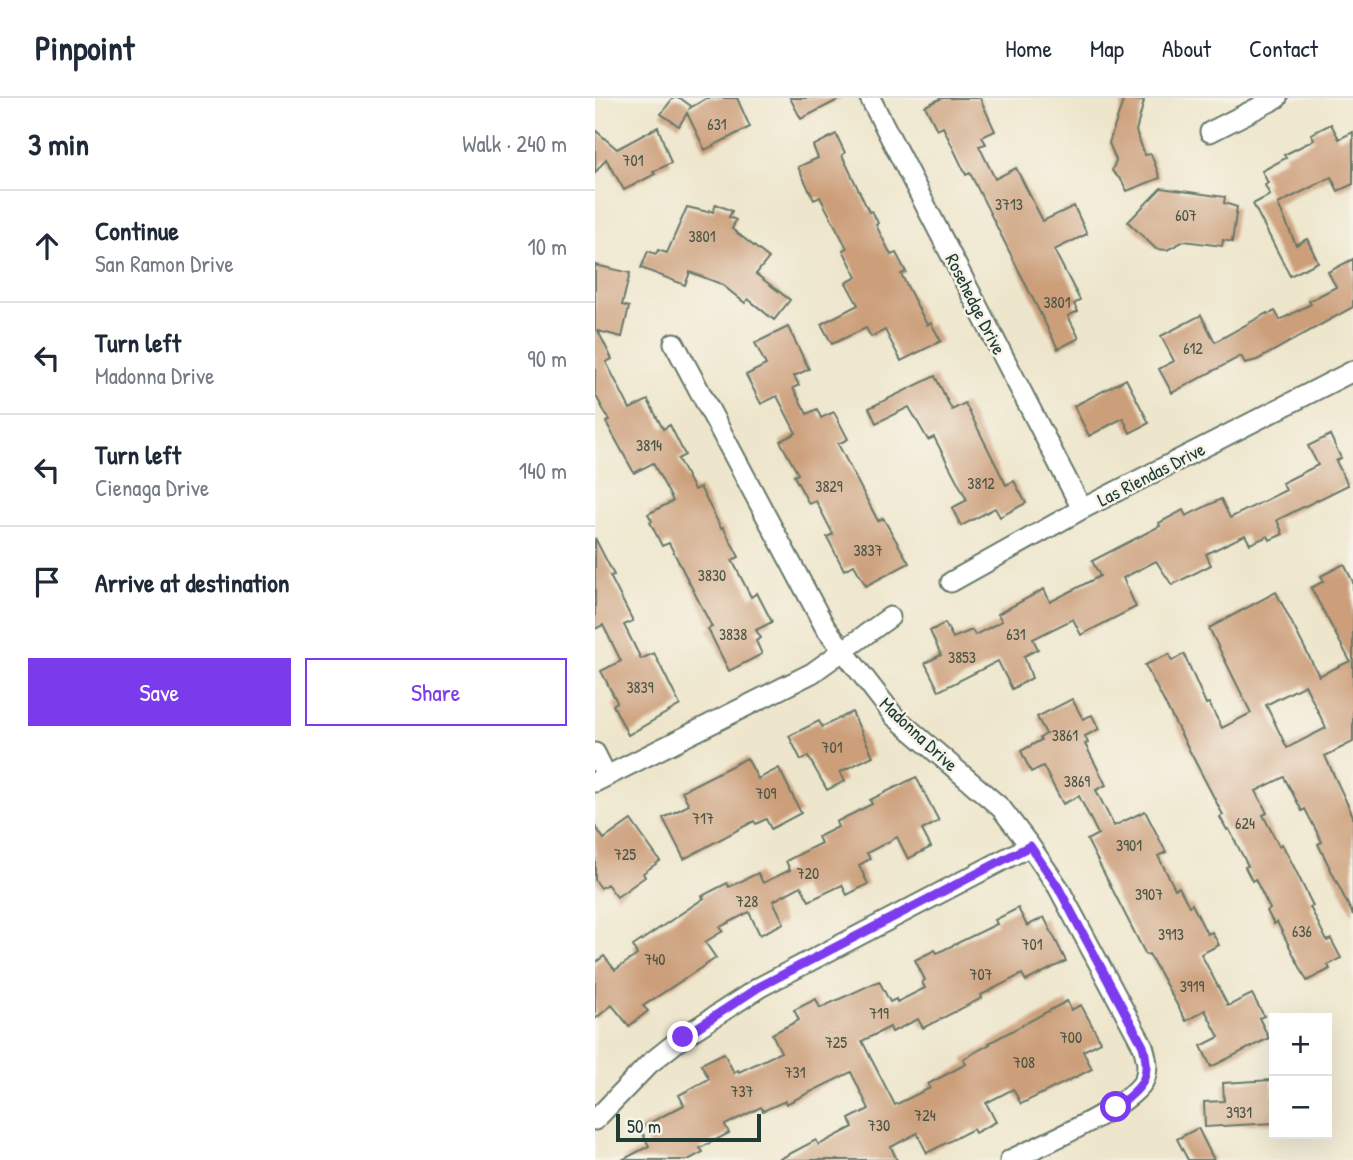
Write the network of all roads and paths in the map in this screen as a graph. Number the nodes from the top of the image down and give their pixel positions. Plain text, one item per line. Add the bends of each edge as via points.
1 (870, 98) edge
2 (1277, 98) edge
3 (1210, 132) dead end
4 (674, 343) dead end
5 (1353, 371) edge
6 (1082, 509) junction
7 (951, 582) dead end
8 (890, 617) dead end
9 (843, 652) junction
10 (595, 753) edge
11 (601, 778) edge
12 (1030, 846) junction
13 (595, 1120) edge
14 (1010, 1160) edge

1 - 6 street, Rosehedge Drive
2 - 3 street
4 - 9 street, Madonna Drive via 825,627
5 - 6 street, Las Riendas Drive
6 - 7 street, Las Riendas Drive
8 - 9 street
9 - 11 street via 812,673
9 - 12 street, Madonna Drive via 894,716 1001,808
10 - 11 street
12 - 13 street via 759,987 649,1063
12 - 14 street, Madonna Drive via 1058,887 1148,1062 1145,1080 1116,1107

